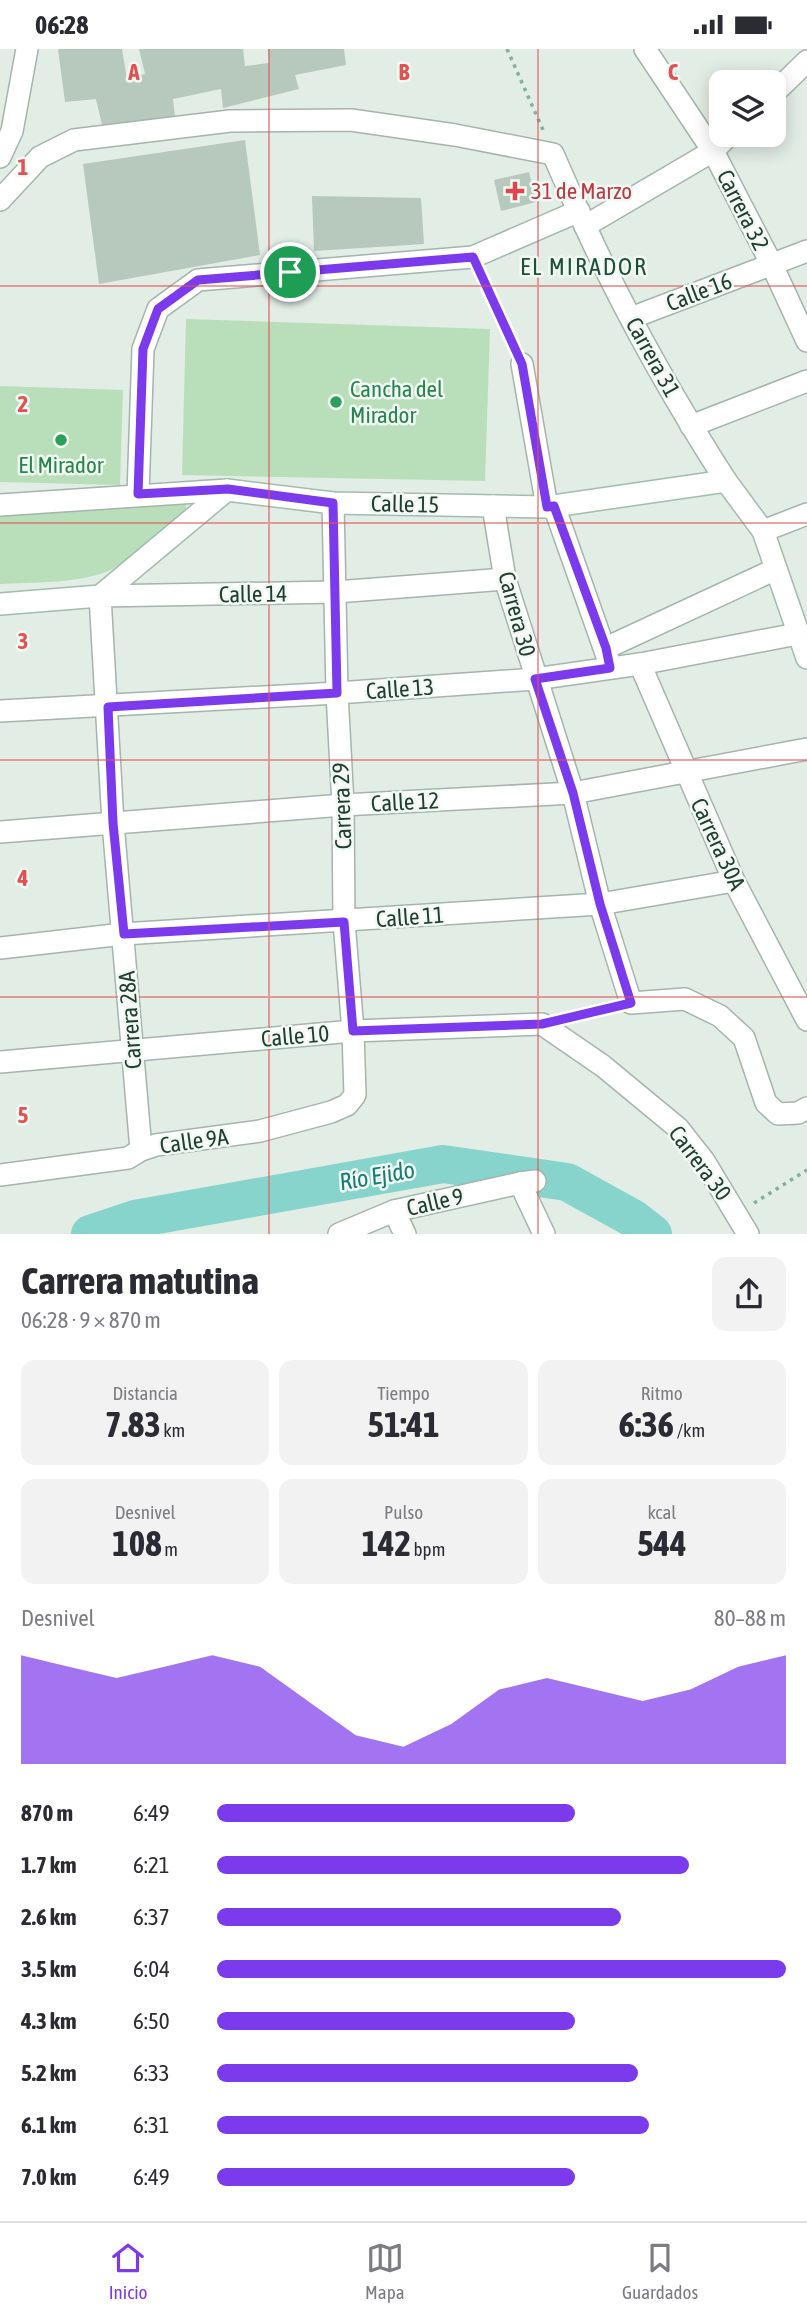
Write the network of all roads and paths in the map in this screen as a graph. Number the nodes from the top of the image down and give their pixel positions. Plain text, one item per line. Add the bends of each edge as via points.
1 (27, 49) edge
2 (506, 49) edge
3 (645, 49) edge
4 (807, 61) edge
5 (786, 81) edge
6 (6, 130) edge
7 (717, 147) edge
8 (713, 151) junction
9 (553, 154) junction
10 (0, 157) edge
11 (0, 199) edge
12 (582, 219) junction
13 (807, 251) edge
14 (473, 257) junction
15 (772, 265) junction
16 (631, 318) junction
17 (807, 341) edge
18 (522, 364) joint
19 (807, 381) edge
20 (691, 426) junction
21 (726, 481) junction
22 (228, 489) junction
23 (138, 494) junction
24 (333, 503) junction
25 (0, 505) edge
26 (493, 506) junction
27 (550, 506) junction
28 (807, 514) edge
29 (763, 531) junction
30 (776, 569) junction
31 (505, 579) junction
32 (336, 592) junction
33 (100, 596) junction
34 (0, 604) edge
35 (797, 634) junction
36 (608, 658) junction
37 (807, 658) edge
38 (640, 664) junction
39 (535, 679) junction
40 (337, 693) junction
41 (108, 707) junction
42 (0, 711) edge
43 (807, 749) edge
44 (685, 772) junction
45 (573, 793) junction
46 (343, 805) junction
47 (113, 823) junction
48 (0, 832) edge
49 (734, 881) junction
50 (600, 904) junction
51 (344, 922) junction
52 (124, 934) junction
53 (0, 948) edge
54 (631, 1003) junction
55 (807, 1020) edge
56 (542, 1024) junction
57 (353, 1031) junction
58 (132, 1052) junction
59 (0, 1062) edge
60 (347, 1105) joint
61 (807, 1108) edge
62 (141, 1150) junction
63 (807, 1170) edge
64 (0, 1175) edge
65 (394, 1211) junction
66 (737, 1213) junction
67 (339, 1234) edge
68 (405, 1234) edge
69 (544, 1234) edge
70 (748, 1234) edge

1 - 6 street
2 - 9 path
3 - 8 street, Carrera 32
4 - 5 street
6 - 10 street
7 - 8 street
8 - 12 street
8 - 15 street, Carrera 32
9 - 11 street via 351,120 230,121 74,140 40,157
9 - 12 street, Carrera 31
12 - 14 street
12 - 16 street, Carrera 31
13 - 15 street, Calle 16
14 - 18 path
14 - 23 street via 198,280 188,287 158,309 143,349
15 - 16 street, Calle 16
15 - 17 street, Carrera 32
16 - 20 street, Carrera 31
18 - 27 street
19 - 20 street
20 - 21 street, Carrera 31
21 - 27 street, Calle 15
21 - 29 street, Carrera 31
22 - 23 street, Calle 15
22 - 24 street, Calle 15
22 - 33 street
23 - 25 street, Calle 15
24 - 26 street, Calle 15
24 - 32 street, Carrera 29
26 - 27 street, Calle 15
26 - 31 street, Carrera 30
27 - 36 street
28 - 29 street
29 - 30 street, Carrera 31
30 - 35 street, Carrera 31
30 - 36 street
31 - 32 street, Calle 14
31 - 39 street, Carrera 30
32 - 33 street, Calle 14
32 - 40 street, Carrera 29
33 - 34 street, Calle 14
33 - 41 street, Carrera 28A
35 - 37 street, Carrera 31
35 - 38 street, Calle 13
36 - 38 street, Calle 13
36 - 39 street, Calle 13
38 - 44 street, Carrera 30A
39 - 40 street, Calle 13
39 - 45 street, Carrera 30
40 - 41 street, Calle 13
40 - 46 street, Carrera 29
41 - 42 street, Calle 13
41 - 47 street, Carrera 28A
43 - 44 street, Calle 12
44 - 45 street, Calle 12
44 - 49 street, Carrera 30A
45 - 46 street, Calle 12
45 - 50 street, Carrera 30
46 - 47 street, Calle 12
46 - 51 street, Carrera 29
47 - 48 street, Calle 12
47 - 52 street, Carrera 28A
49 - 50 street, Calle 11
49 - 55 street, Carrera 30A
50 - 51 street, Calle 11
50 - 54 street, Carrera 30
51 - 52 street, Calle 11
51 - 57 street, Carrera 29
52 - 53 street, Calle 11
52 - 58 street, Carrera 28A
54 - 56 path
54 - 61 street via 685,999 720,1016 744,1038 766,1103 778,1114
56 - 57 street, Calle 10
56 - 66 street, Carrera 30 via 603,1066 678,1128
57 - 58 street, Calle 10
57 - 60 street, Carrera 29 via 355,1095
58 - 59 street, Calle 10
58 - 62 street, Carrera 28A
60 - 62 street, Calle 9A via 260,1132
62 - 64 street, Calle 9A via 128,1158
63 - 66 path
65 - 67 street, Calle 9
65 - 68 street
65 - 69 street, Calle 9 via 527,1182
66 - 70 street, Carrera 30

